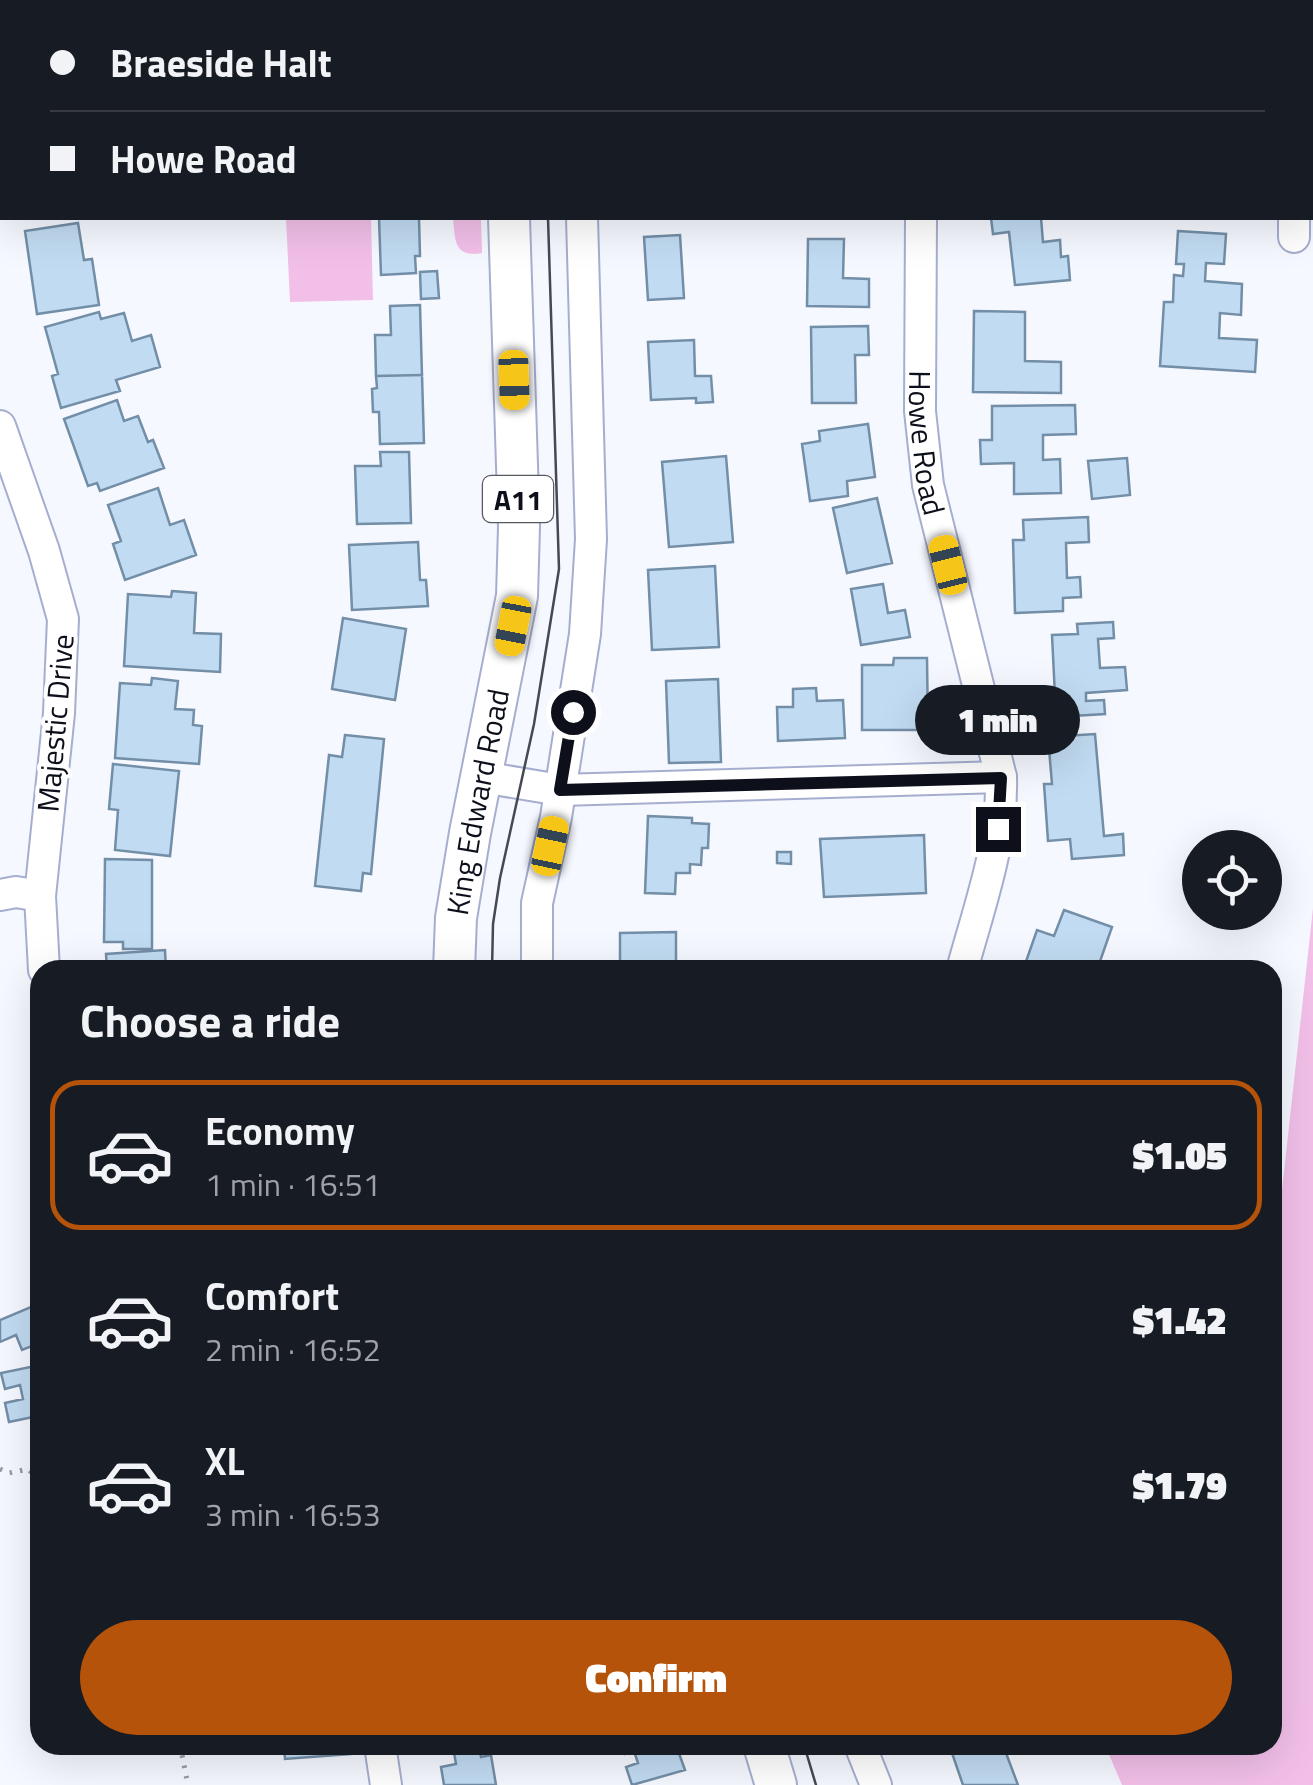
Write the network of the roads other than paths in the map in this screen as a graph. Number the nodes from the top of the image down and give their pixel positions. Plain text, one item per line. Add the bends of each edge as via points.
1 (509, 220) edge
2 (582, 220) edge
3 (921, 220) edge
4 (0, 426) edge
5 (482, 777) junction
6 (1001, 778) junction
7 (560, 790) junction
8 (0, 894) edge
9 (40, 896) junction
10 (43, 960) edge
11 (454, 960) edge
12 (537, 960) edge
13 (965, 960) edge
14 (382, 1755) edge
15 (767, 1755) edge
16 (864, 1755) edge
17 (386, 1785) edge
18 (776, 1785) edge
19 (876, 1785) edge

1 - 5 main road, King Edward Road / A11 via 520,555 513,626
2 - 7 street via 591,539 585,634
3 - 6 street, Howe Road via 920,411 928,485
4 - 9 street, Majestic Drive via 63,619
5 - 7 street
5 - 11 main road, King Edward Road / A11
6 - 7 street
6 - 13 street, Howe Road via 994,855
7 - 12 street via 537,903
8 - 9 street
9 - 10 street, Majestic Drive
14 - 17 street
15 - 18 main road
16 - 19 street

